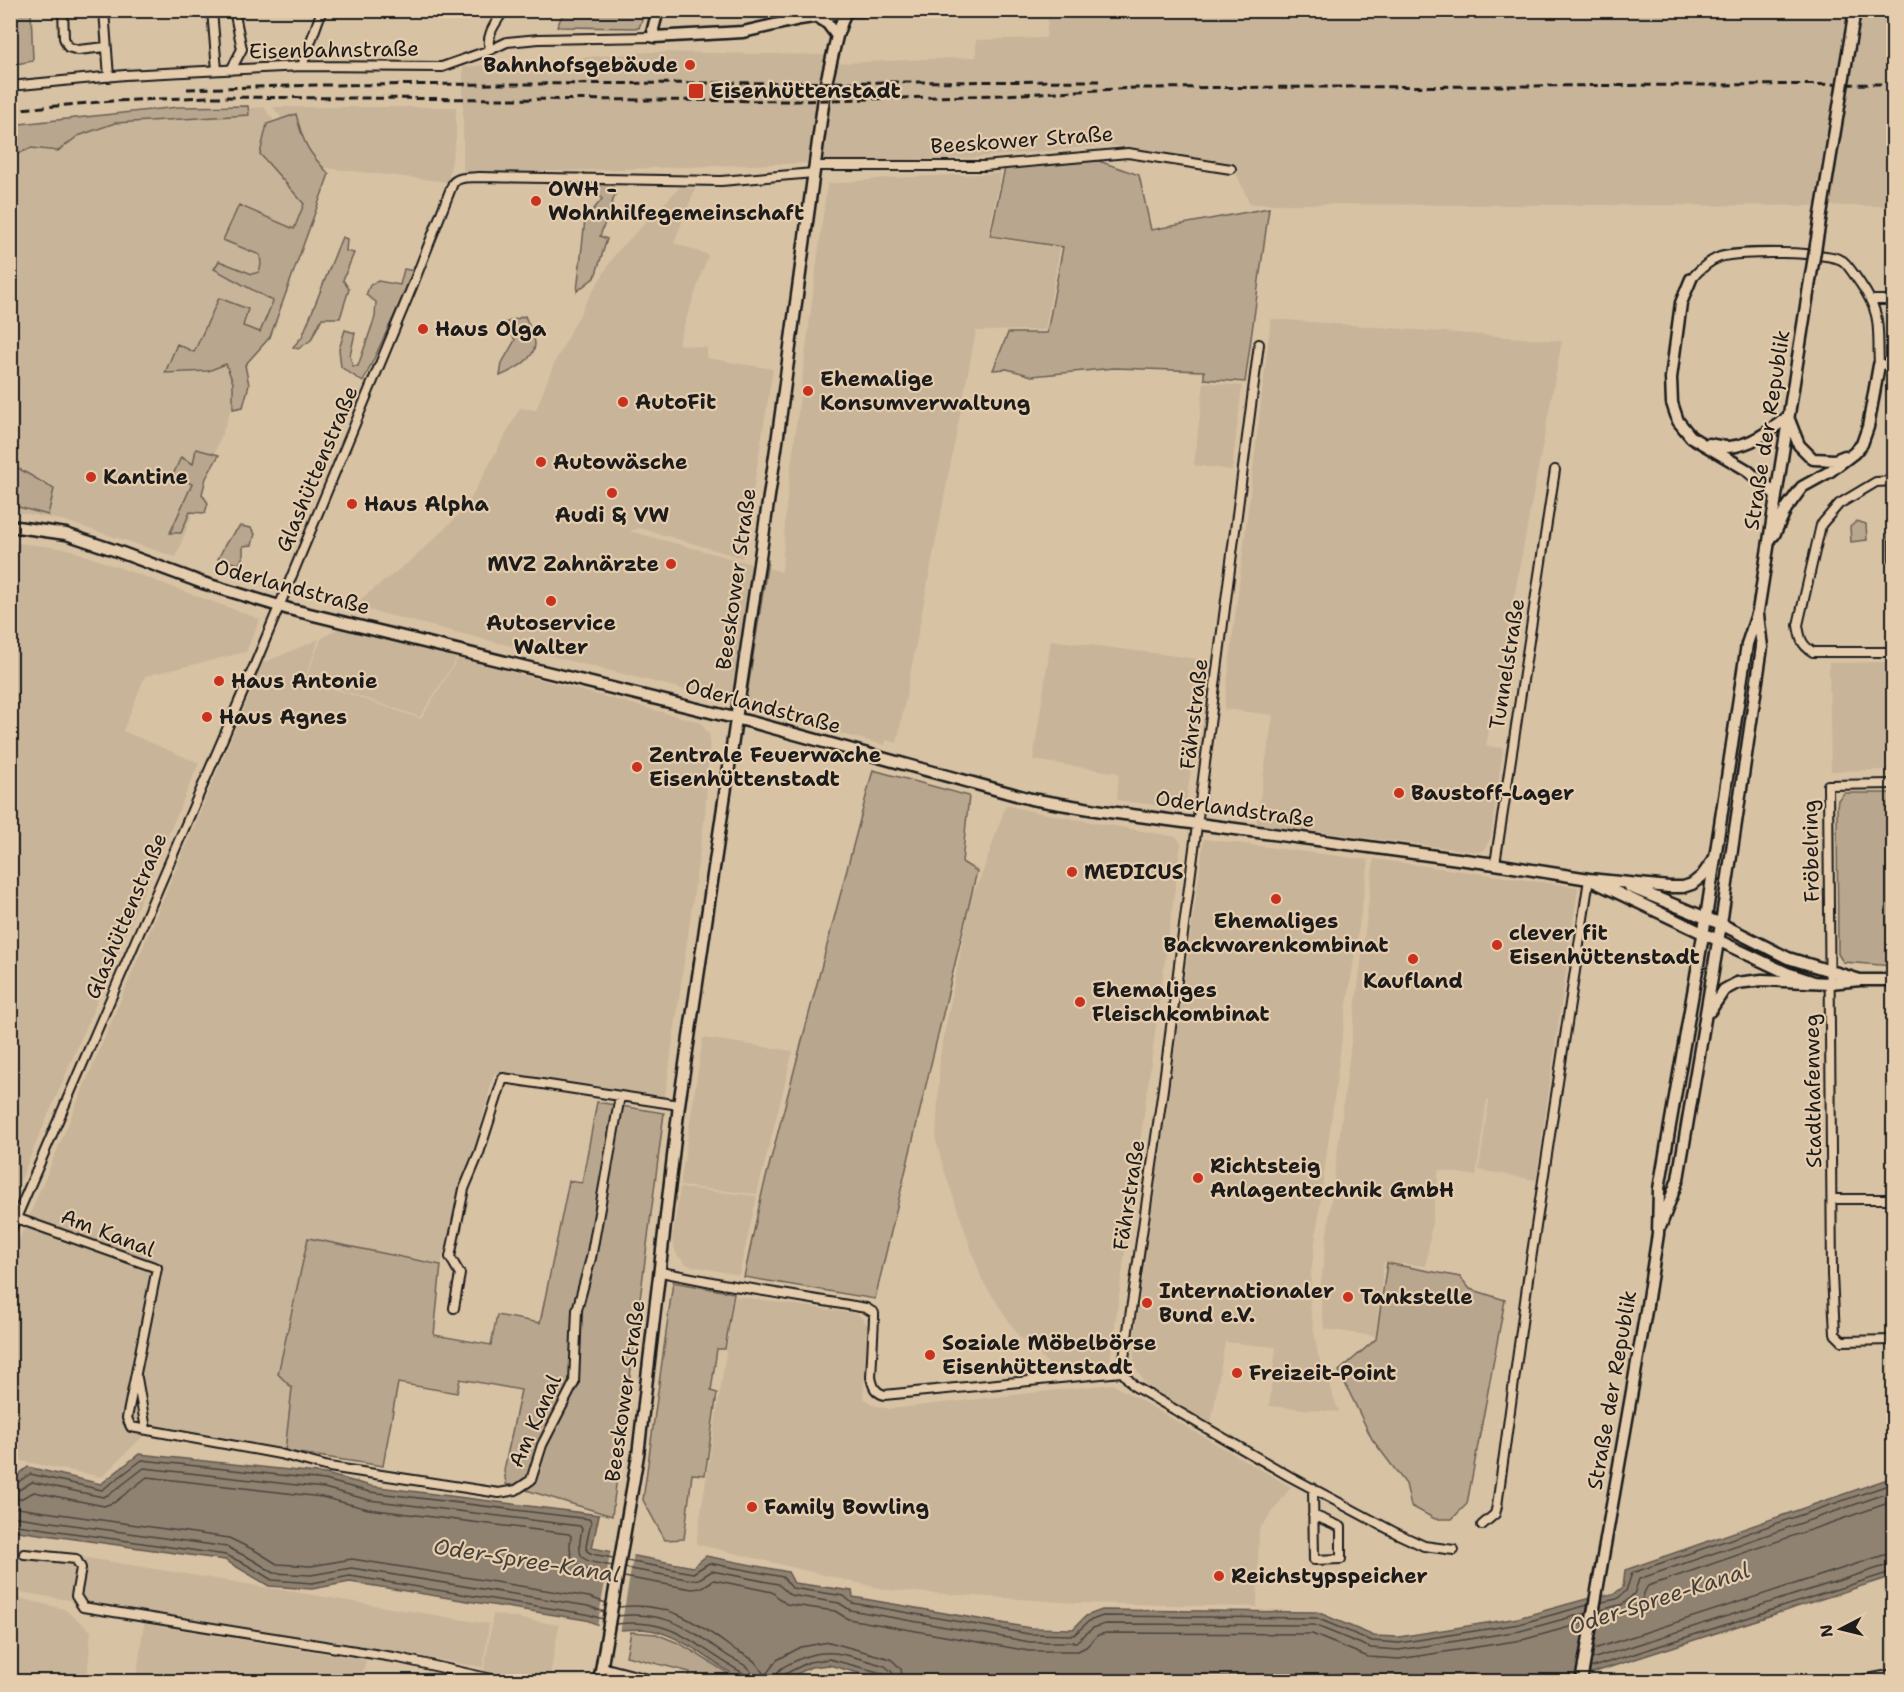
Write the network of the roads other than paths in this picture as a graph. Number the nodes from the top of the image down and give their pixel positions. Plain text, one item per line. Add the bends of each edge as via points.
1 (63, 10) edge
2 (104, 10) edge
3 (212, 10) edge
4 (234, 10) edge
5 (322, 10) edge
6 (504, 10) edge
7 (658, 10) edge
8 (907, 10) edge
9 (1855, 10) edge
10 (846, 11) edge
11 (817, 16) junction
12 (837, 36) junction
13 (654, 37) junction
14 (106, 47) junction
15 (490, 50) junction
16 (302, 66) junction
17 (217, 70) junction
18 (231, 70) junction
19 (109, 77) junction
20 (10, 86) edge
21 (1231, 169) dead end
22 (814, 170) junction
23 (1691, 279) joint
24 (1872, 300) junction
25 (1893, 300) edge
26 (1259, 344) dead end
27 (1893, 364) edge
28 (1879, 365) junction
29 (1788, 417) junction
30 (1703, 443) junction
31 (1893, 450) edge
32 (1854, 453) junction
33 (1555, 470) dead end
34 (1893, 481) edge
35 (1776, 495) junction
36 (10, 526) edge
37 (1768, 546) junction
38 (1893, 560) edge
39 (279, 606) junction
40 (1758, 612) junction
41 (1893, 652) edge
42 (736, 719) junction
43 (1893, 784) edge
44 (1198, 824) junction
45 (1714, 859) junction
46 (1495, 864) junction
47 (1589, 879) junction
48 (1618, 882) junction
49 (1706, 918) junction
50 (1721, 924) junction
51 (1703, 932) junction
52 (1718, 941) junction
53 (1830, 969) junction
54 (1860, 980) junction
55 (1893, 980) edge
56 (1814, 982) junction
57 (1830, 983) junction
58 (1706, 1019) junction
59 (620, 1096) junction
60 (680, 1105) junction
61 (1893, 1197) edge
62 (1833, 1199) junction
63 (16, 1218) junction
64 (10, 1233) edge
65 (1658, 1234) junction
66 (661, 1272) junction
67 (454, 1308) dead end
68 (1893, 1340) edge
69 (1122, 1372) junction
70 (136, 1373) junction
71 (146, 1429) junction
72 (1313, 1488) junction
73 (1313, 1515) junction
74 (1482, 1525) dead end
75 (1454, 1550) dead end
76 (24, 1554) dead end
77 (602, 1667) junction
78 (1893, 1674) edge
79 (505, 1682) edge
80 (599, 1682) edge
81 (660, 1682) edge
82 (1581, 1682) edge
83 (1852, 1682) edge

1 - 14 street via 68,47
2 - 14 street
3 - 17 street
4 - 18 street via 242,49
5 - 16 street
6 - 15 street via 489,36
7 - 13 street
8 - 10 street
9 - 29 street, Straße der Republik, bridge
10 - 11 street
10 - 12 street, Beeskower Straße
11 - 12 street
11 - 13 street via 743,32
12 - 22 street, Beeskower Straße
13 - 15 street, Eisenbahnstraße via 539,39 507,42
14 - 19 street
15 - 16 street, Eisenbahnstraße via 442,68
16 - 18 street, Eisenbahnstraße
17 - 18 street, Eisenbahnstraße
17 - 19 street, Eisenbahnstraße
19 - 20 street, Eisenbahnstraße
21 - 22 street, Beeskower Straße via 1128,153 984,166
22 - 39 street, Glashüttenstraße via 721,181 457,179
22 - 42 street, Beeskower Straße
23 - 24 street via 1712,261 1734,253 1823,255 1842,261
23 - 30 street via 1681,303 1671,378 1672,403 1678,421 1690,436
24 - 25 street
24 - 28 street via 1878,318
26 - 44 street, Fährstraße
27 - 28 street
28 - 32 street via 1868,428
29 - 30 street via 1744,444 1728,447
29 - 32 street via 1799,445 1813,459 1835,460
29 - 35 street, Straße der Republik
30 - 35 street via 1747,470
31 - 34 street
32 - 37 street via 1802,487
33 - 46 street, Tunnelstraße
34 - 38 street
34 - 41 street via 1876,482 1839,504 1821,525 1798,625 1804,647 1813,652
35 - 37 street, Straße der Republik
36 - 39 street, Oderlandstraße via 66,534
37 - 40 street, Straße der Republik
39 - 42 street, Oderlandstraße
39 - 63 street, Glashüttenstraße
40 - 45 street, Straße der Republik via 1747,644
40 - 50 street, Straße der Republik via 1762,647
42 - 44 street, Oderlandstraße via 1031,799
42 - 60 street, Beeskower Straße
43 - 53 street, Fröbelring via 1828,785
44 - 46 street, Oderlandstraße
44 - 69 street, Fährstraße
45 - 48 street, Oderlandstraße via 1702,876 1683,887
45 - 49 street, Straße der Republik
46 - 47 street, Oderlandstraße
47 - 48 street, Oderlandstraße
47 - 51 street, Oderlandstraße
47 - 74 street via 1497,1506 1495,1514
48 - 49 street, Oderlandstraße
49 - 50 street
49 - 51 street, Straße der Republik
50 - 52 street, Straße der Republik
50 - 53 street via 1788,958
51 - 52 street
51 - 65 street, Straße der Republik via 1659,1189
52 - 56 street
52 - 58 street, Straße der Republik
53 - 54 street
53 - 57 street, Fröbelring
54 - 55 street
54 - 57 street
56 - 57 street
56 - 58 street via 1737,983 1716,999
57 - 62 street, Stadthafenweg
58 - 65 street, Straße der Republik via 1678,1179
59 - 60 street
59 - 67 street via 503,1078 464,1189 450,1257 460,1274
59 - 71 street, Am Kanal via 591,1258 577,1310 574,1383 542,1445 531,1480 516,1490 499,1493 329,1467
60 - 66 street, Beeskower Straße
61 - 62 street
62 - 68 street, Stadthafenweg via 1835,1334 1842,1341
63 - 64 street, Glashüttenstraße
63 - 70 street, Am Kanal via 157,1268
65 - 82 street, Straße der Republik
66 - 69 street via 866,1308 874,1313 871,1377 877,1393 884,1395
66 - 77 street, Beeskower Straße via 638,1455
69 - 72 street via 1134,1386
70 - 71 street, Am Kanal
70 - 71 street, Am Kanal via 127,1418 131,1427
72 - 73 street
72 - 75 street via 1424,1546
73 - 73 street via 1314,1560 1341,1559 1341,1527
76 - 79 street via 76,1559 81,1568 76,1596 83,1607 399,1658
77 - 80 street, Beeskower Straße
77 - 81 street
78 - 83 street

